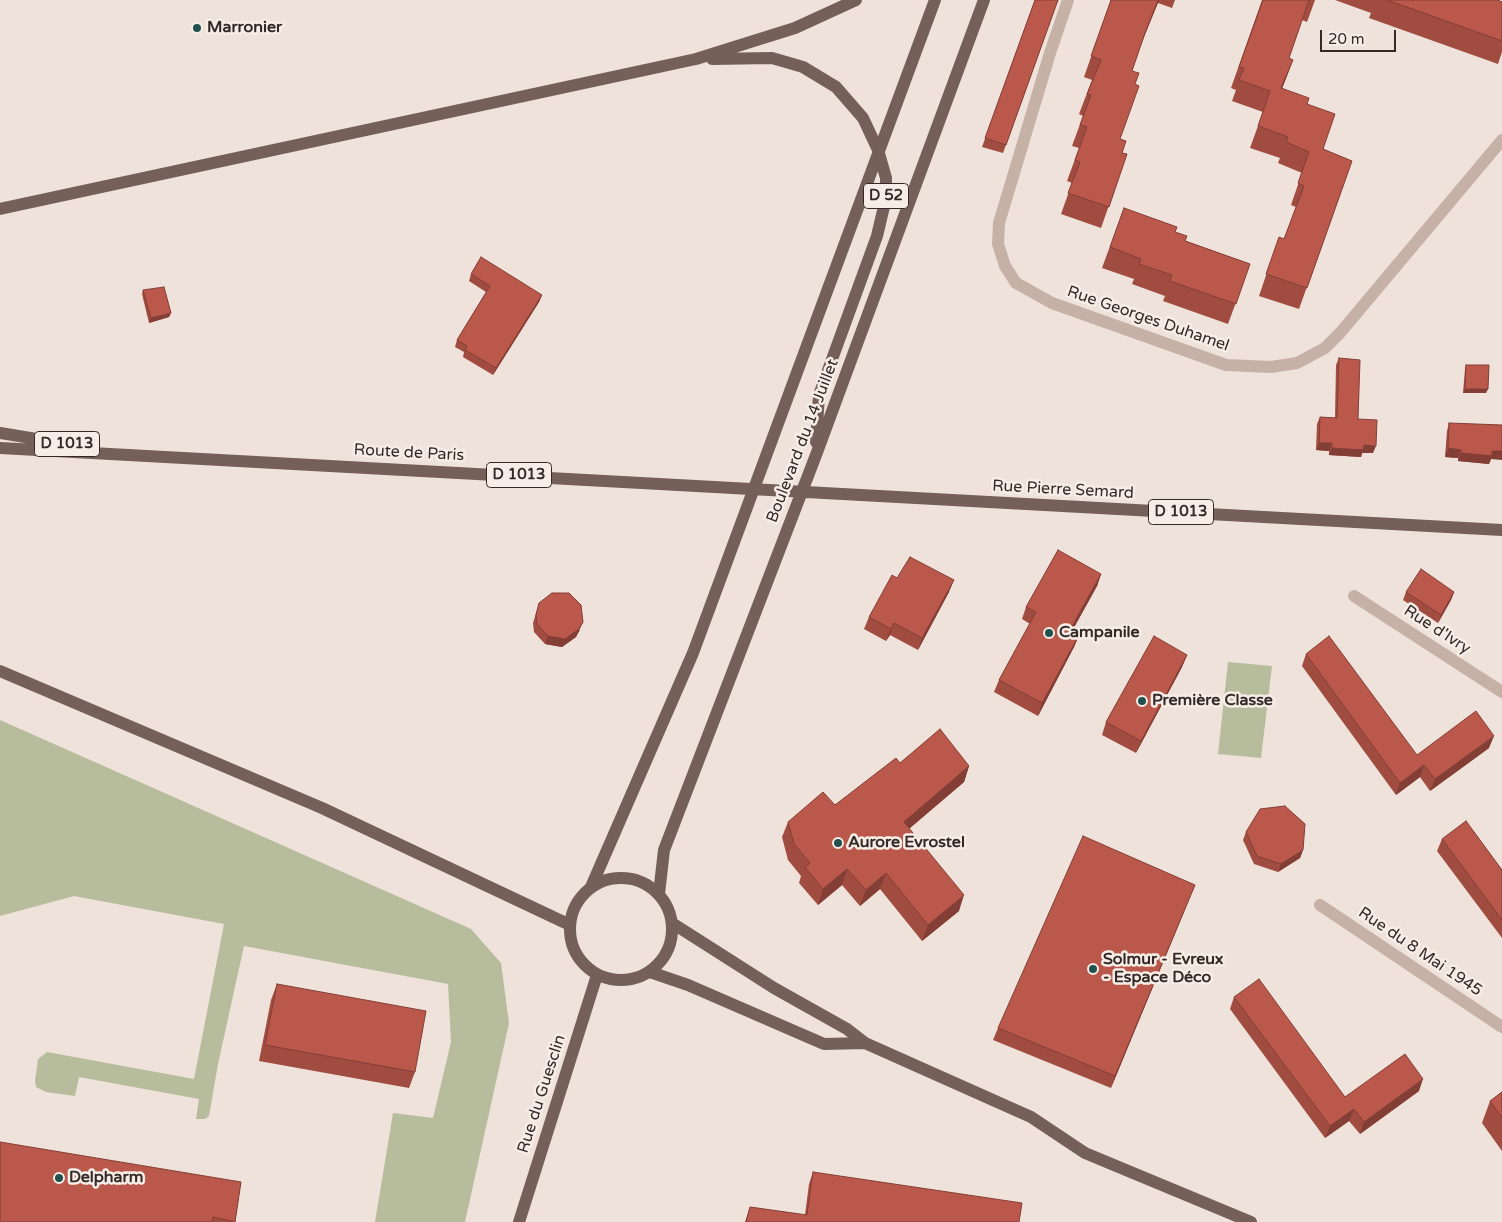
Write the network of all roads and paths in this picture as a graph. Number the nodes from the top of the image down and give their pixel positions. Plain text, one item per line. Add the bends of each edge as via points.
1 (856, 0) edge
2 (935, 0) edge
3 (984, 0) edge
4 (1068, 0) edge
5 (696, 59) junction
6 (1502, 140) edge
7 (878, 150) junction
8 (0, 209) edge
9 (0, 433) edge
10 (0, 448) edge
11 (135, 454) junction
12 (816, 455) junction
13 (682, 484) joint
14 (1502, 530) edge
15 (1354, 596) dead end
16 (0, 671) edge
17 (1502, 692) edge
18 (591, 887) junction
19 (659, 894) junction
20 (1320, 904) dead end
21 (672, 923) junction
22 (570, 925) junction
23 (650, 972) junction
24 (598, 975) junction
25 (1502, 1027) edge
26 (865, 1043) junction
27 (518, 1222) edge
28 (1251, 1222) edge

1 - 5 main road via 795,28
2 - 7 main road, Boulevard du 14 Juillet
3 - 12 main road, Boulevard du 14 Juillet
4 - 6 street, Rue Georges Duhamel via 999,223 998,244 1005,266 1016,283 1052,303 1226,365 1297,364 1325,348
5 - 7 main road, D 52 via 772,58 803,67 836,87 864,118
5 - 8 main road
7 - 12 main road, D 52 via 886,178 886,198 877,236 819,395
7 - 18 main road, Boulevard du 14 Juillet via 693,653
9 - 11 main road, Route de Paris / D 1013
10 - 11 main road, Route de Paris / D 1013
11 - 13 main road, Route de Paris / D 1013
12 - 19 main road, Boulevard du 14 Juillet via 664,850
13 - 14 main road, Rue Pierre Semard / D 1013
15 - 17 street, Rue d'Ivry
16 - 22 main road via 322,808
18 - 19 main road via 619,877 634,879
18 - 22 main road via 573,910
19 - 21 main road
20 - 25 street, Rue du 8 Mai 1945
21 - 23 main road via 668,951
21 - 26 main road
22 - 24 main road via 576,954
23 - 24 main road via 624,981
23 - 26 main road via 688,985 824,1044
24 - 27 main road, Rue du Guesclin
26 - 28 main road via 1031,1117 1085,1153

